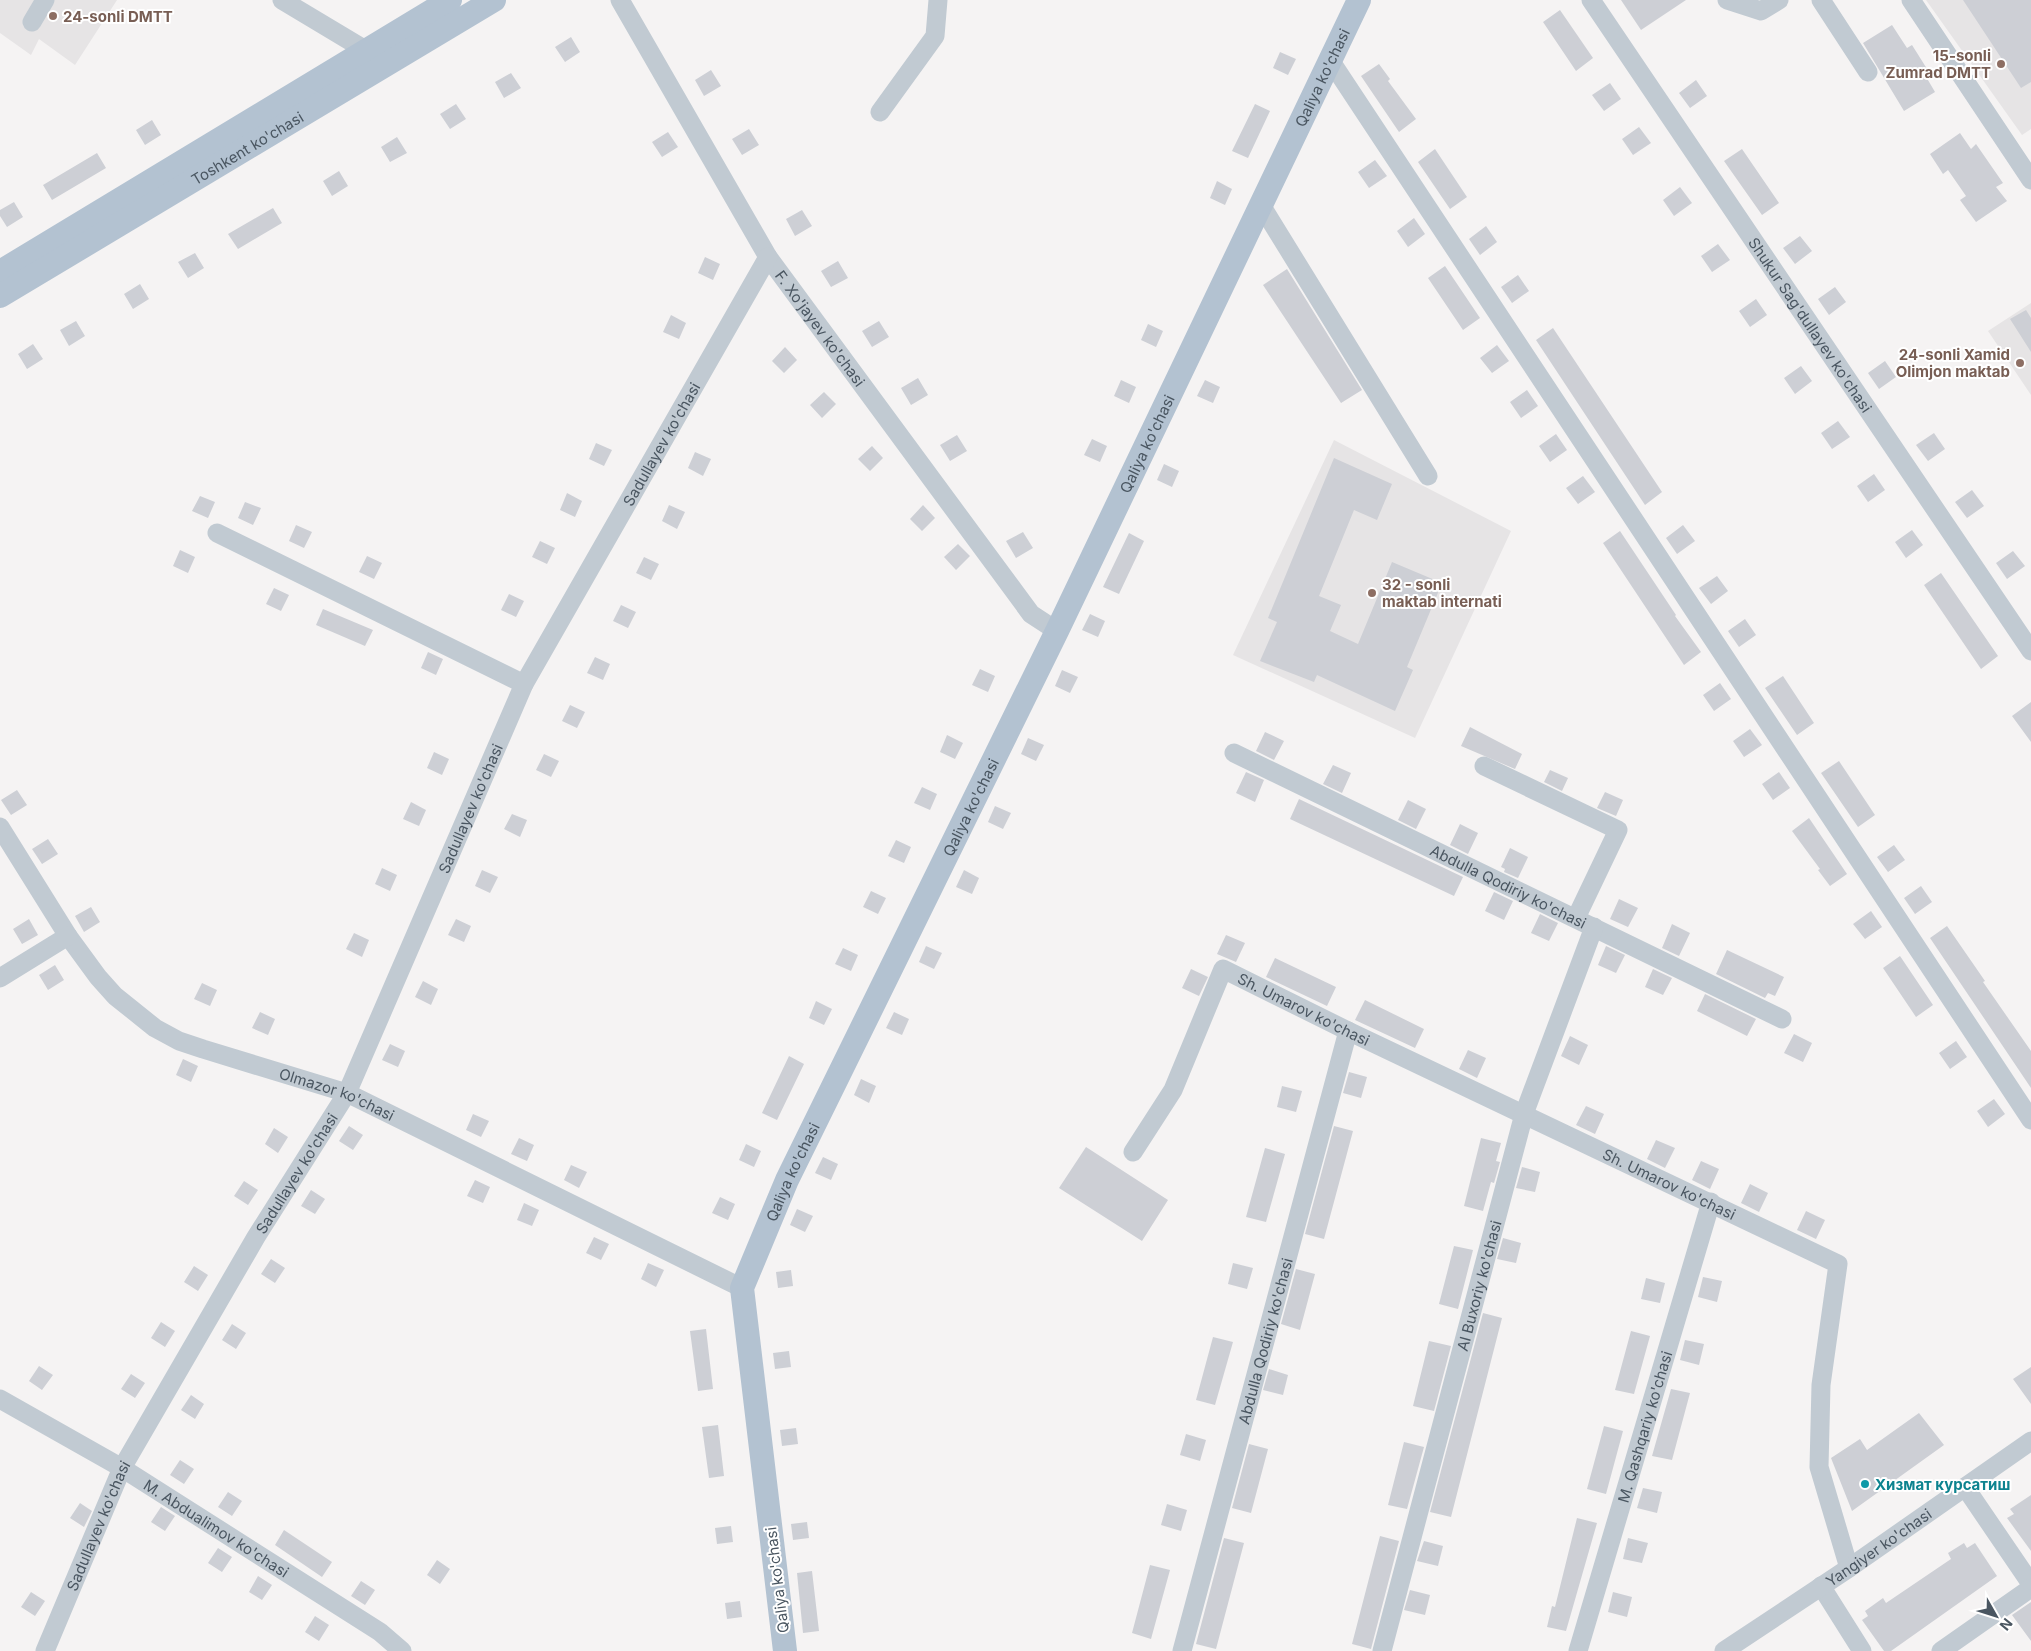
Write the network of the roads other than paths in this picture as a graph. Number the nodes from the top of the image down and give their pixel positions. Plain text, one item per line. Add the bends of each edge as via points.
1 (45, 0) edge
2 (282, 0) edge
3 (450, 0) edge
4 (494, 0) edge
5 (620, 0) edge
6 (938, 0) edge
7 (1359, 0) edge
8 (1591, 0) edge
9 (1727, 0) edge
10 (1779, 0) edge
11 (1821, 0) edge
12 (1912, 0) edge
13 (32, 22) dead end
14 (367, 51) junction
15 (1330, 60) junction
16 (1868, 72) dead end
17 (880, 112) dead end
18 (2031, 180) edge
19 (1261, 205) junction
20 (768, 256) junction
21 (0, 272) edge
22 (0, 296) edge
23 (1428, 476) dead end
24 (217, 533) dead end
25 (1057, 631) junction
26 (2031, 652) edge
27 (524, 684) junction
28 (1234, 752) dead end
29 (1484, 766) dead end
30 (0, 826) edge
31 (1576, 918) junction
32 (1594, 927) junction
33 (68, 936) junction
34 (0, 978) edge
35 (1782, 1019) dead end
36 (1348, 1032) junction
37 (347, 1093) junction
38 (1524, 1114) junction
39 (2031, 1120) edge
40 (1133, 1152) dead end
41 (1711, 1202) junction
42 (742, 1288) junction
43 (0, 1399) edge
44 (2031, 1441) edge
45 (122, 1468) junction
46 (1965, 1487) junction
47 (1849, 1568) junction
48 (2031, 1584) edge
49 (1821, 1586) junction
50 (2031, 1588) edge
51 (45, 1651) edge
52 (402, 1651) edge
53 (785, 1651) edge
54 (1182, 1651) edge
55 (1382, 1651) edge
56 (1578, 1651) edge
57 (1724, 1651) edge
58 (1862, 1651) edge
59 (1941, 1651) edge

1 - 13 street
2 - 14 street
3 - 14 main road, Toshkent ko'chasi
4 - 22 main road, Toshkent ko'chasi
5 - 20 street, F. Xo'jayev ko'chasi
6 - 17 street via 935,36
7 - 15 main road, Qaliya ko'chasi
8 - 26 street, Shukur Sag'dullayev ko'chasi
9 - 10 street via 1761,11
11 - 16 street
12 - 18 street
14 - 21 main road, Toshkent ko'chasi
15 - 19 main road, Qaliya ko'chasi
15 - 39 street
19 - 23 street
19 - 25 main road, Qaliya ko'chasi
20 - 25 street, F. Xo'jayev ko'chasi via 1031,614
20 - 27 street, Sadullayev ko'chasi
24 - 27 street
25 - 42 main road, Qaliya ko'chasi via 787,1180
27 - 37 street, Sadullayev ko'chasi
28 - 31 street, Abdulla Qodiriy ko'chasi
29 - 31 street via 1618,830
30 - 33 street, Olmazor ko'chasi
31 - 32 street, Abdulla Qodiriy ko'chasi
32 - 35 street, Abdulla Qodiriy ko'chasi
32 - 38 street, Al Buxoriy ko'chasi
33 - 34 street
33 - 37 street, Olmazor ko'chasi via 115,996 155,1028 179,1041
36 - 38 street, Sh. Umarov ko'chasi
36 - 40 street, Sh. Umarov ko'chasi via 1223,969 1173,1090
36 - 54 street, Abdulla Qodiriy ko'chasi
37 - 42 street, Olmazor ko'chasi
37 - 45 street, Sadullayev ko'chasi via 256,1236
38 - 41 street, Sh. Umarov ko'chasi
38 - 55 street, Al Buxoriy ko'chasi
41 - 47 street, Sh. Umarov ko'chasi via 1838,1264 1821,1384 1819,1467
41 - 56 street, M. Qashqariy ko'chasi
42 - 53 main road, Qaliya ko'chasi
43 - 45 street, M. Abdualimov ko'chasi
44 - 46 street, Yangiyer ko'chasi
45 - 51 street, Sadullayev ko'chasi
45 - 52 street, M. Abdualimov ko'chasi via 380,1632
46 - 47 street, Yangiyer ko'chasi
46 - 48 street
47 - 49 street, Yangiyer ko'chasi
49 - 57 street, Yangiyer ko'chasi
49 - 58 street
50 - 59 street

